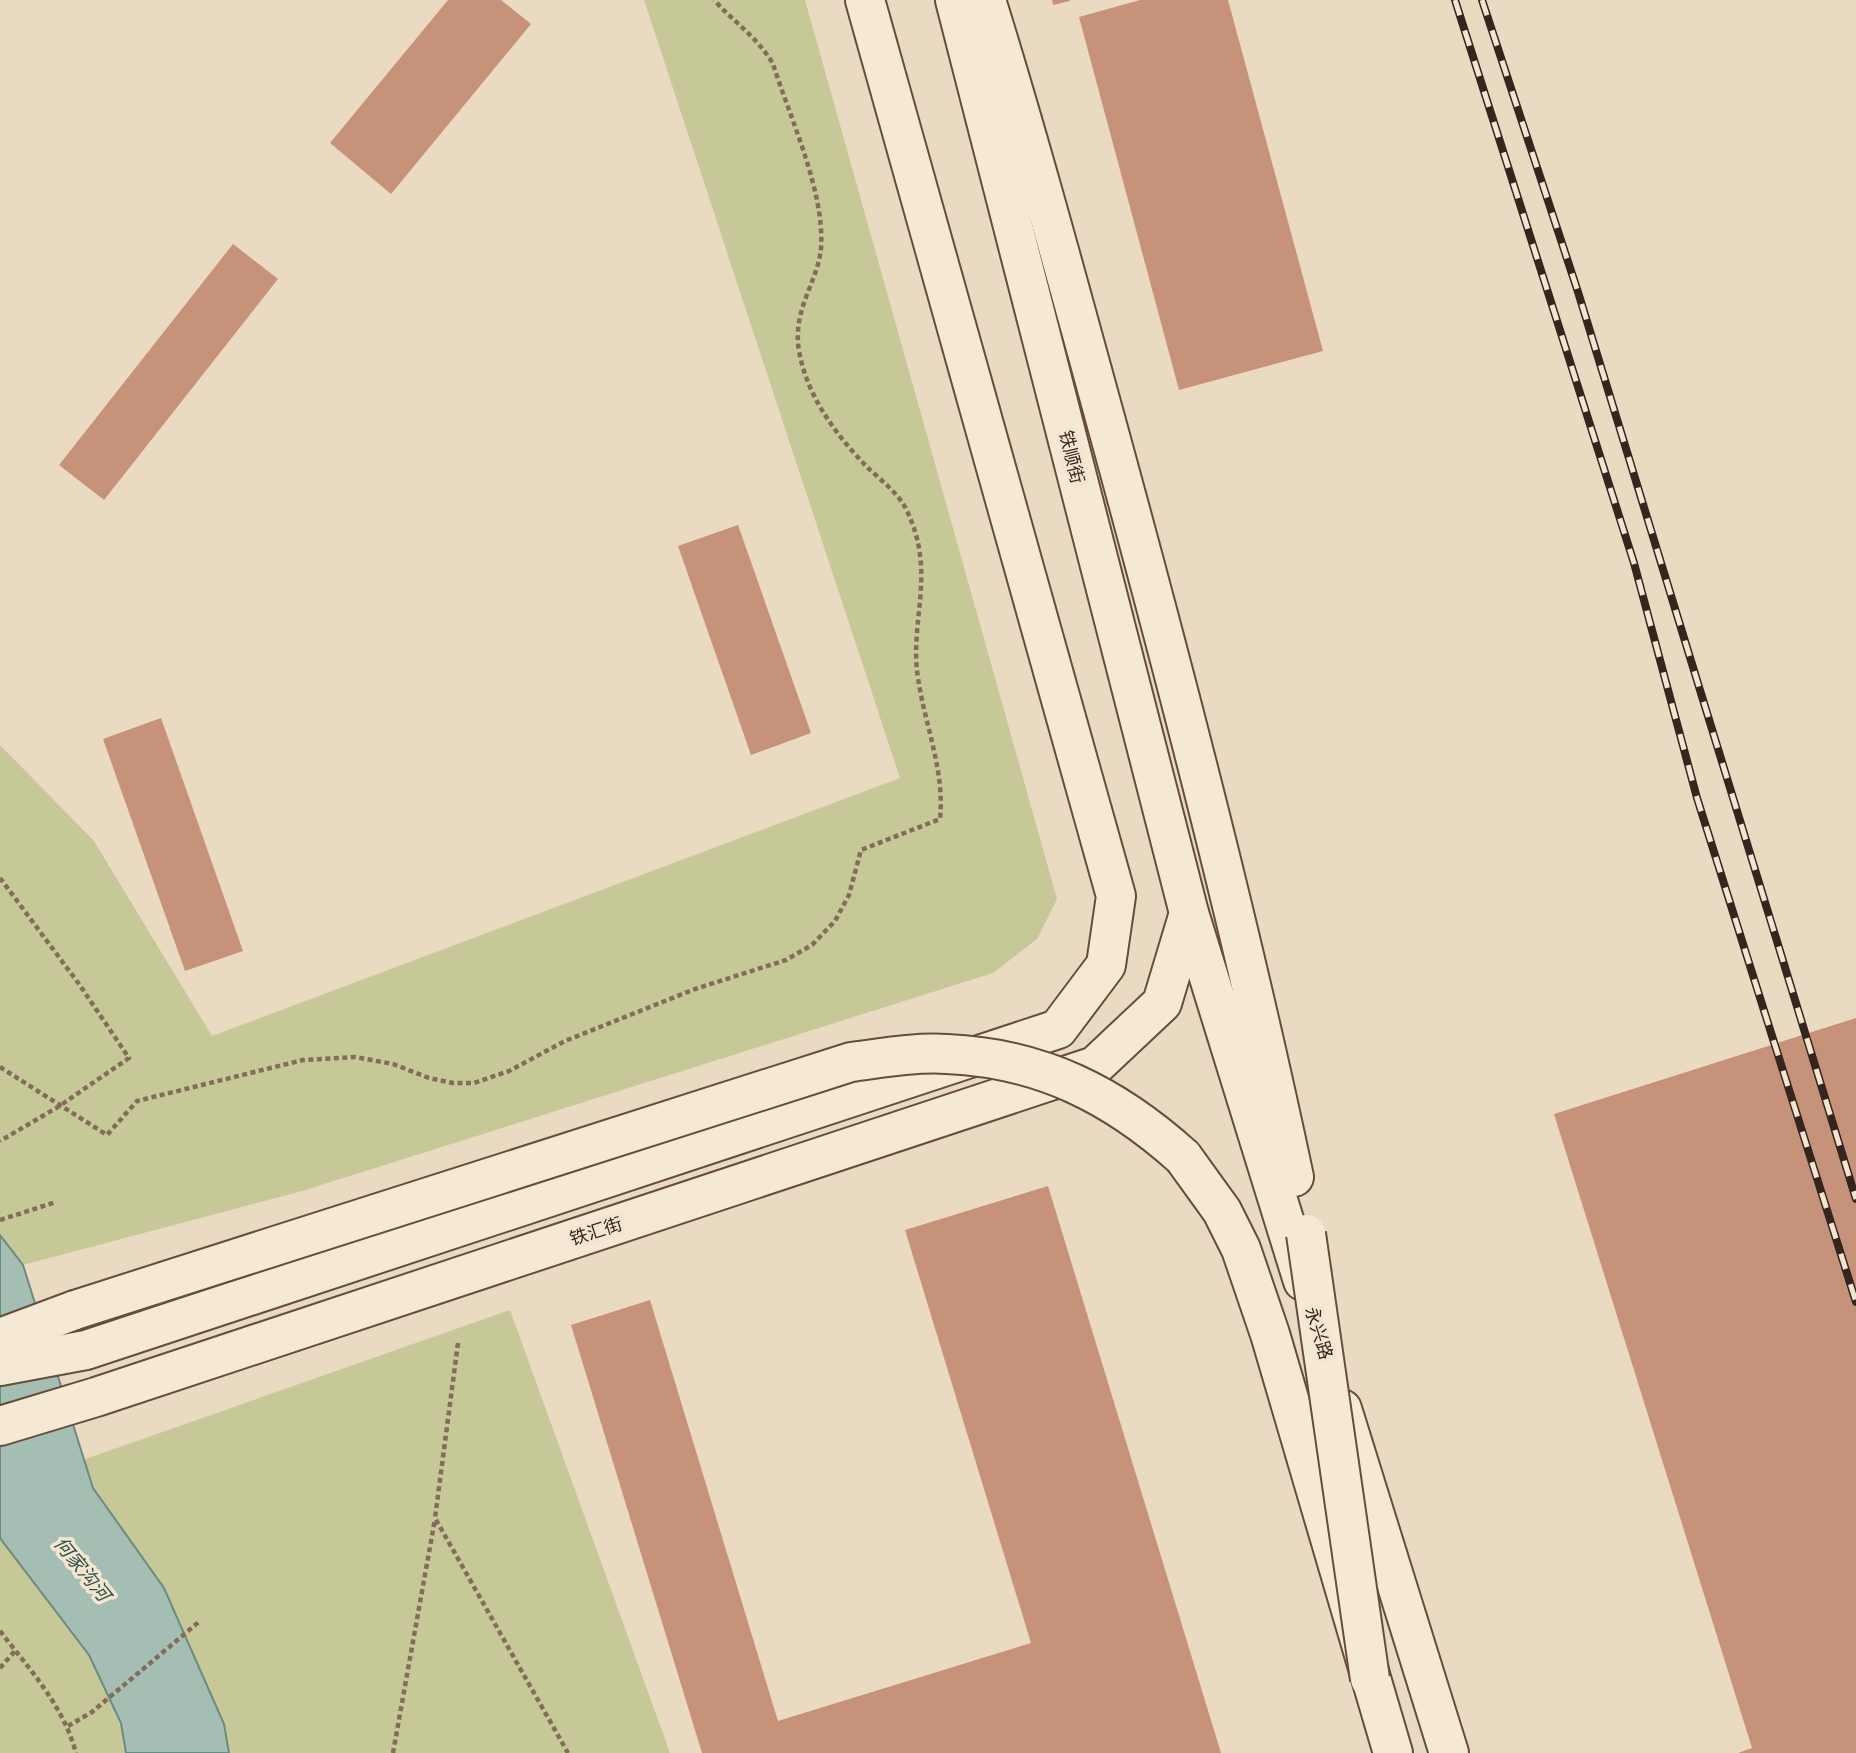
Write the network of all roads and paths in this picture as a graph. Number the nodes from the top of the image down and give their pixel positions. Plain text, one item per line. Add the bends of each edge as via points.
1 (714, 0) edge
2 (865, 0) edge
3 (955, 0) edge
4 (986, 0) edge
5 (0, 878) edge
6 (1189, 913) junction
7 (0, 1067) edge
8 (58, 1107) junction
9 (0, 1141) edge
10 (56, 1202) dead end
11 (0, 1220) edge
12 (0, 1338) edge
13 (458, 1343) dead end
14 (0, 1366) edge
15 (0, 1426) edge
16 (435, 1518) junction
17 (200, 1621) dead end
18 (0, 1631) edge
19 (15, 1651) junction
20 (0, 1668) edge
21 (1370, 1679) junction
22 (68, 1726) junction
23 (76, 1753) edge
24 (393, 1753) edge
25 (568, 1753) edge
26 (1394, 1753) edge
27 (1449, 1753) edge

1 - 8 path via 760,41 773,64 821,220 821,252 799,323 799,351 810,383 825,417 846,445 907,509 919,546 924,583 918,676 943,793 940,819 861,850 849,895 835,921 794,955 578,1035 509,1071 474,1083 429,1078 393,1064 342,1058 303,1060 137,1101 107,1135
2 - 14 main road via 1116,895 1106,965 1058,1030 86,1350
3 - 6 main road, 铁顺街
4 - 21 main road, bridge via 1021,113 1202,780 1263,1030 1306,1234
5 - 8 path via 129,1058
6 - 15 main road, 铁汇街 via 1162,1003 1095,1066
6 - 27 main road, 永兴路
7 - 8 path
8 - 9 path
10 - 11 path
12 - 21 main road, bridge via 102,1301 851,1062 947,1054 1033,1067 1095,1092 1154,1130 1183,1157 1222,1211 1241,1249 1270,1334
13 - 16 path
16 - 24 path
16 - 25 path
17 - 22 path via 92,1712
18 - 19 path
19 - 20 path
19 - 22 path
21 - 26 main road
22 - 23 path

